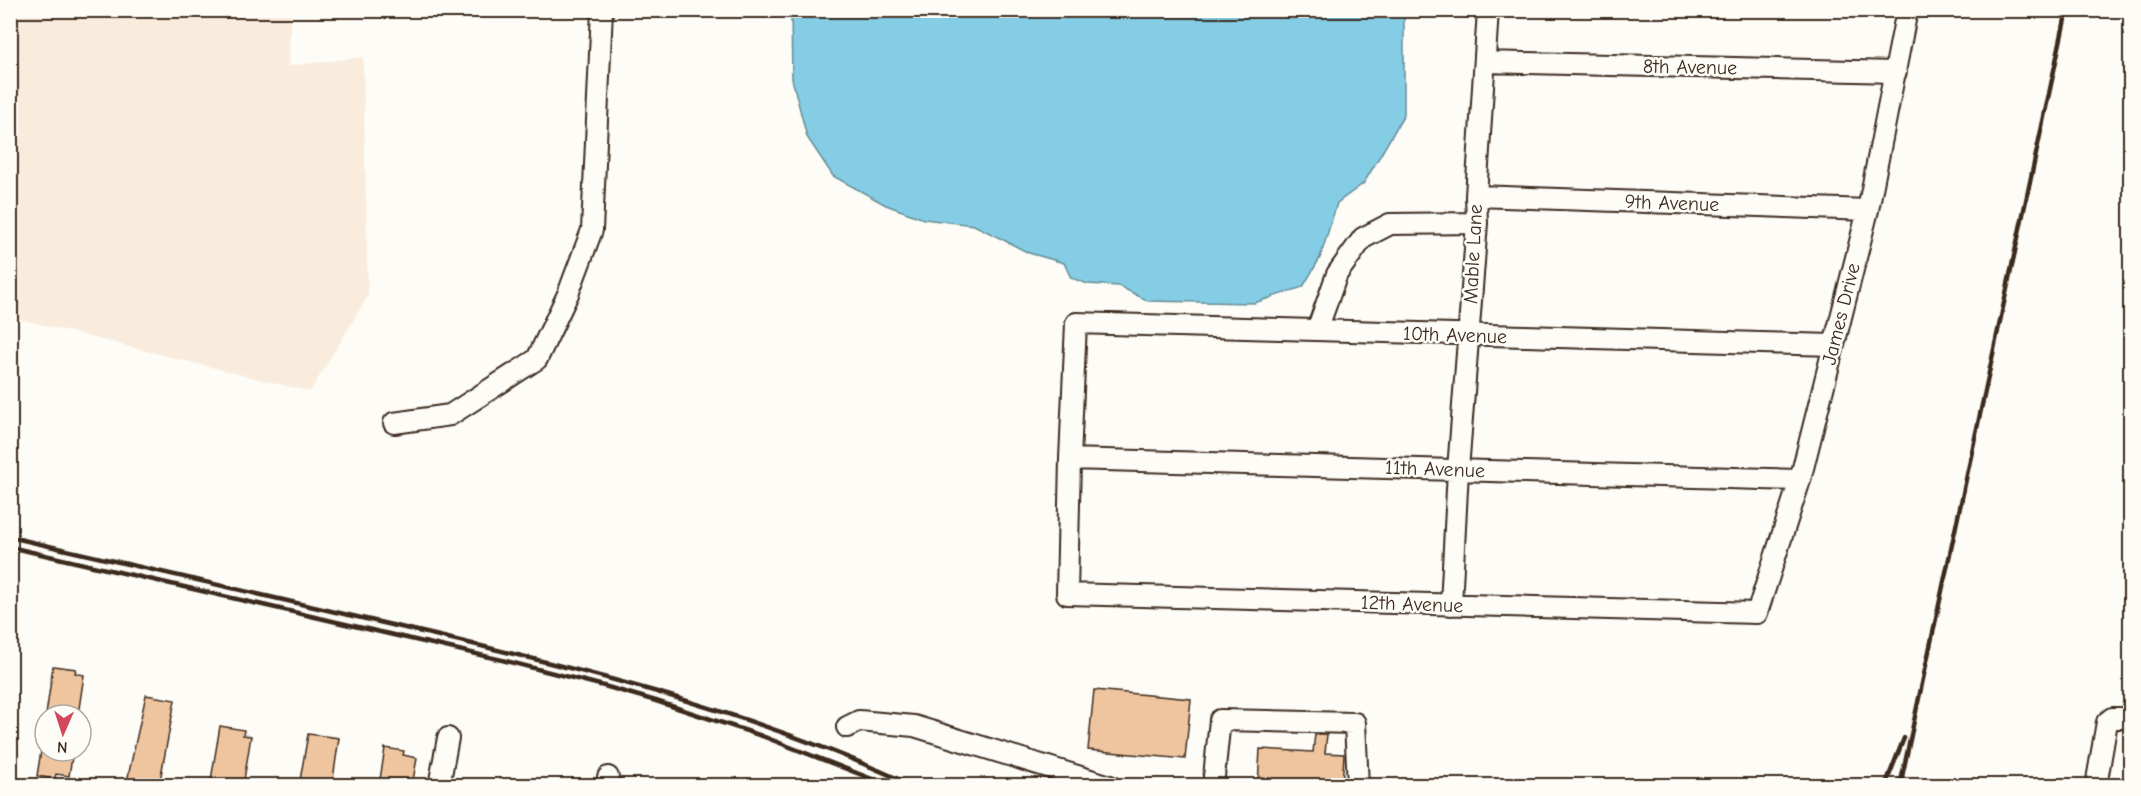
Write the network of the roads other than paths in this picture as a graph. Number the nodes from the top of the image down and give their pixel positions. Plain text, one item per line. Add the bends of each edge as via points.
1 (602, 10) edge
2 (1488, 10) edge
3 (1907, 10) edge
4 (1485, 62) junction
5 (1896, 72) junction
6 (1476, 196) junction
7 (1868, 210) junction
8 (1477, 223) junction
9 (1317, 330) junction
10 (1467, 335) junction
11 (1833, 345) junction
12 (394, 423) dead end
13 (1070, 459) junction
14 (1458, 470) junction
15 (1800, 480) junction
16 (1451, 605) junction
17 (1757, 613) joint
18 (2130, 718) edge
19 (847, 728) dead end
20 (448, 738) dead end
21 (439, 786) edge
22 (1110, 786) edge
23 (1213, 786) edge
24 (1358, 786) edge
25 (2096, 786) edge

1 - 12 street via 592,230 568,294 537,359 450,415
2 - 4 street, Mable Lane
3 - 5 street, James Drive
4 - 5 street, 8th Avenue
4 - 6 street, Mable Lane
5 - 7 street, James Drive
6 - 7 street, 9th Avenue
6 - 8 street, Mable Lane
7 - 11 street, James Drive
8 - 9 street via 1390,224 1363,238 1337,274
8 - 10 street, Mable Lane
9 - 10 street, 10th Avenue
9 - 13 street, 10th Avenue via 1076,323
10 - 11 street, 10th Avenue
10 - 14 street, Mable Lane
11 - 15 street, James Drive
13 - 14 street, 11th Avenue
13 - 16 street, 12th Avenue via 1067,594
14 - 15 street, 11th Avenue
14 - 16 street, Mable Lane
15 - 17 street, James Drive
16 - 17 street, 12th Avenue
18 - 25 street via 2112,718 2107,722
19 - 22 street via 859,721 914,726
20 - 21 street
23 - 24 street via 1220,720 1355,723

